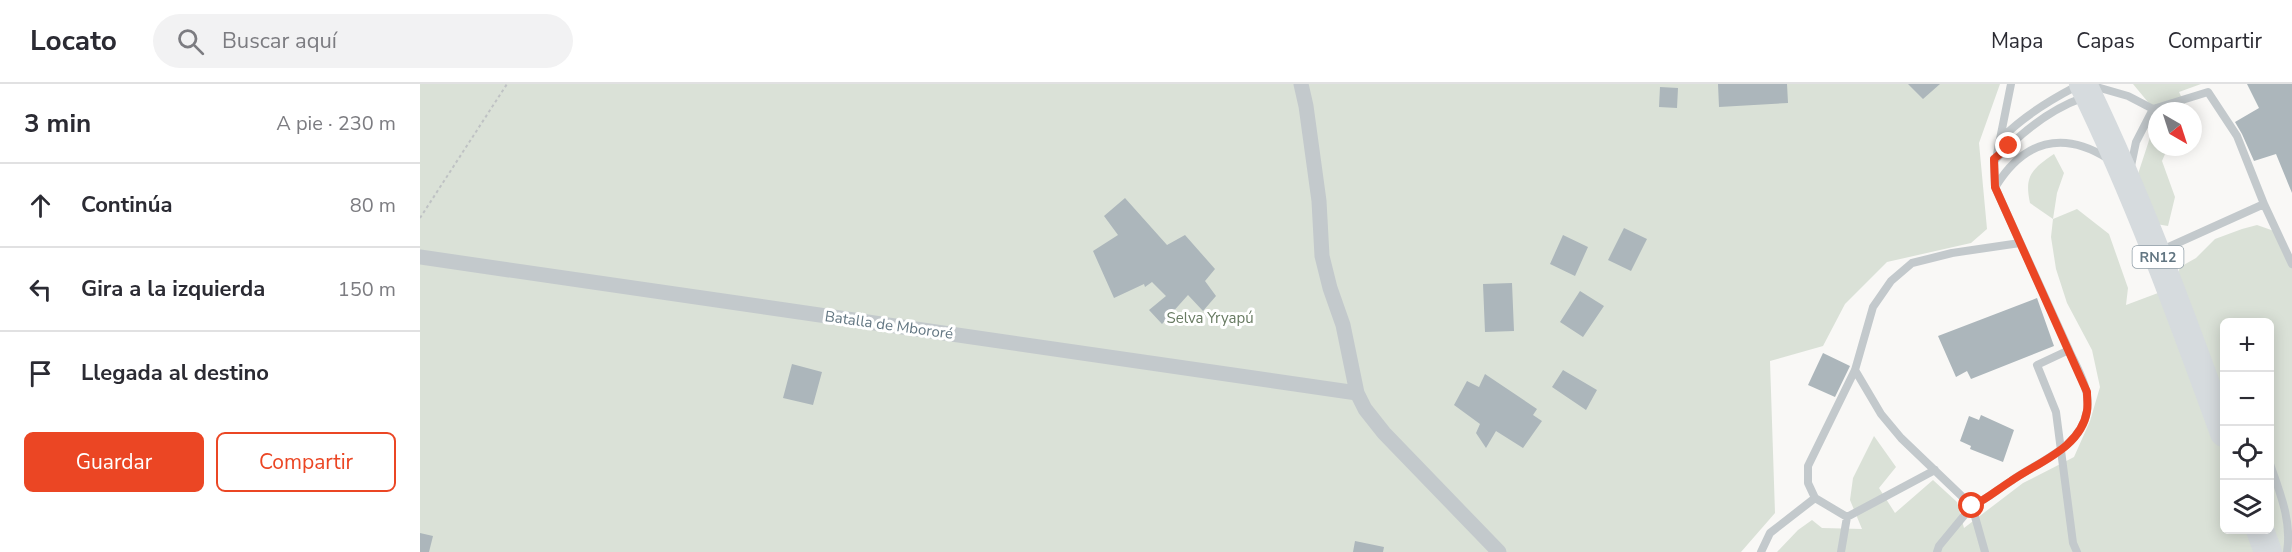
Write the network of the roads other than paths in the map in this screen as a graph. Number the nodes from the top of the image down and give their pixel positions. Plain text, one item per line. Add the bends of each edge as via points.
1 (1301, 84) edge
2 (2011, 84) edge
3 (2085, 87) edge
4 (2208, 88) edge
5 (2171, 102) edge
6 (2148, 107) edge
7 (2148, 117) edge
8 (2001, 139) junction
9 (1995, 159) junction
10 (2125, 175) junction
11 (1995, 187) junction
12 (2264, 204) junction
13 (2020, 243) junction
14 (2157, 253) junction
15 (420, 257) edge
16 (2292, 264) edge
17 (2069, 350) junction
18 (1855, 370) junction
19 (1357, 393) junction
20 (2222, 426) edge
21 (2062, 449) junction
22 (1935, 470) junction
23 (2274, 475) edge
24 (1815, 498) junction
25 (1972, 506) junction
26 (1847, 518) junction
27 (2261, 534) edge
28 (2073, 543) junction
29 (1499, 552) edge
30 (1761, 552) edge
31 (1841, 552) edge
32 (1937, 552) edge
33 (1985, 552) edge
34 (2069, 552) edge
35 (2077, 552) edge
36 (2268, 552) edge
37 (2287, 552) edge

1 - 19 street via 1319,201 1323,256
2 - 8 lane
3 - 6 lane via 2128,96
3 - 8 lane via 2054,98
3 - 9 lane
3 - 10 highway, RN12
4 - 5 lane
4 - 12 lane via 2237,136
7 - 10 lane
8 - 9 lane
9 - 11 lane
10 - 11 lane via 2093,149 2048,142 2029,150
10 - 14 highway, RN12
11 - 13 lane
12 - 14 lane
12 - 16 lane
13 - 17 lane
13 - 18 lane via 1912,263 1891,281 1873,307
14 - 20 highway, RN12 via 2211,386
15 - 19 street, Batalla de Mbororé
17 - 21 lane via 2087,392 2087,412 2077,434
17 - 21 lane via 2037,365 2056,412
18 - 22 lane via 1881,414
18 - 24 lane via 1808,466 1808,483
19 - 29 street via 1384,433
21 - 25 lane
21 - 28 lane
22 - 25 lane
22 - 26 lane
23 - 37 lane via 2290,518
24 - 26 lane
24 - 30 lane via 1770,533
25 - 32 lane
25 - 33 lane
26 - 31 lane
27 - 36 highway
28 - 34 lane
28 - 35 lane

